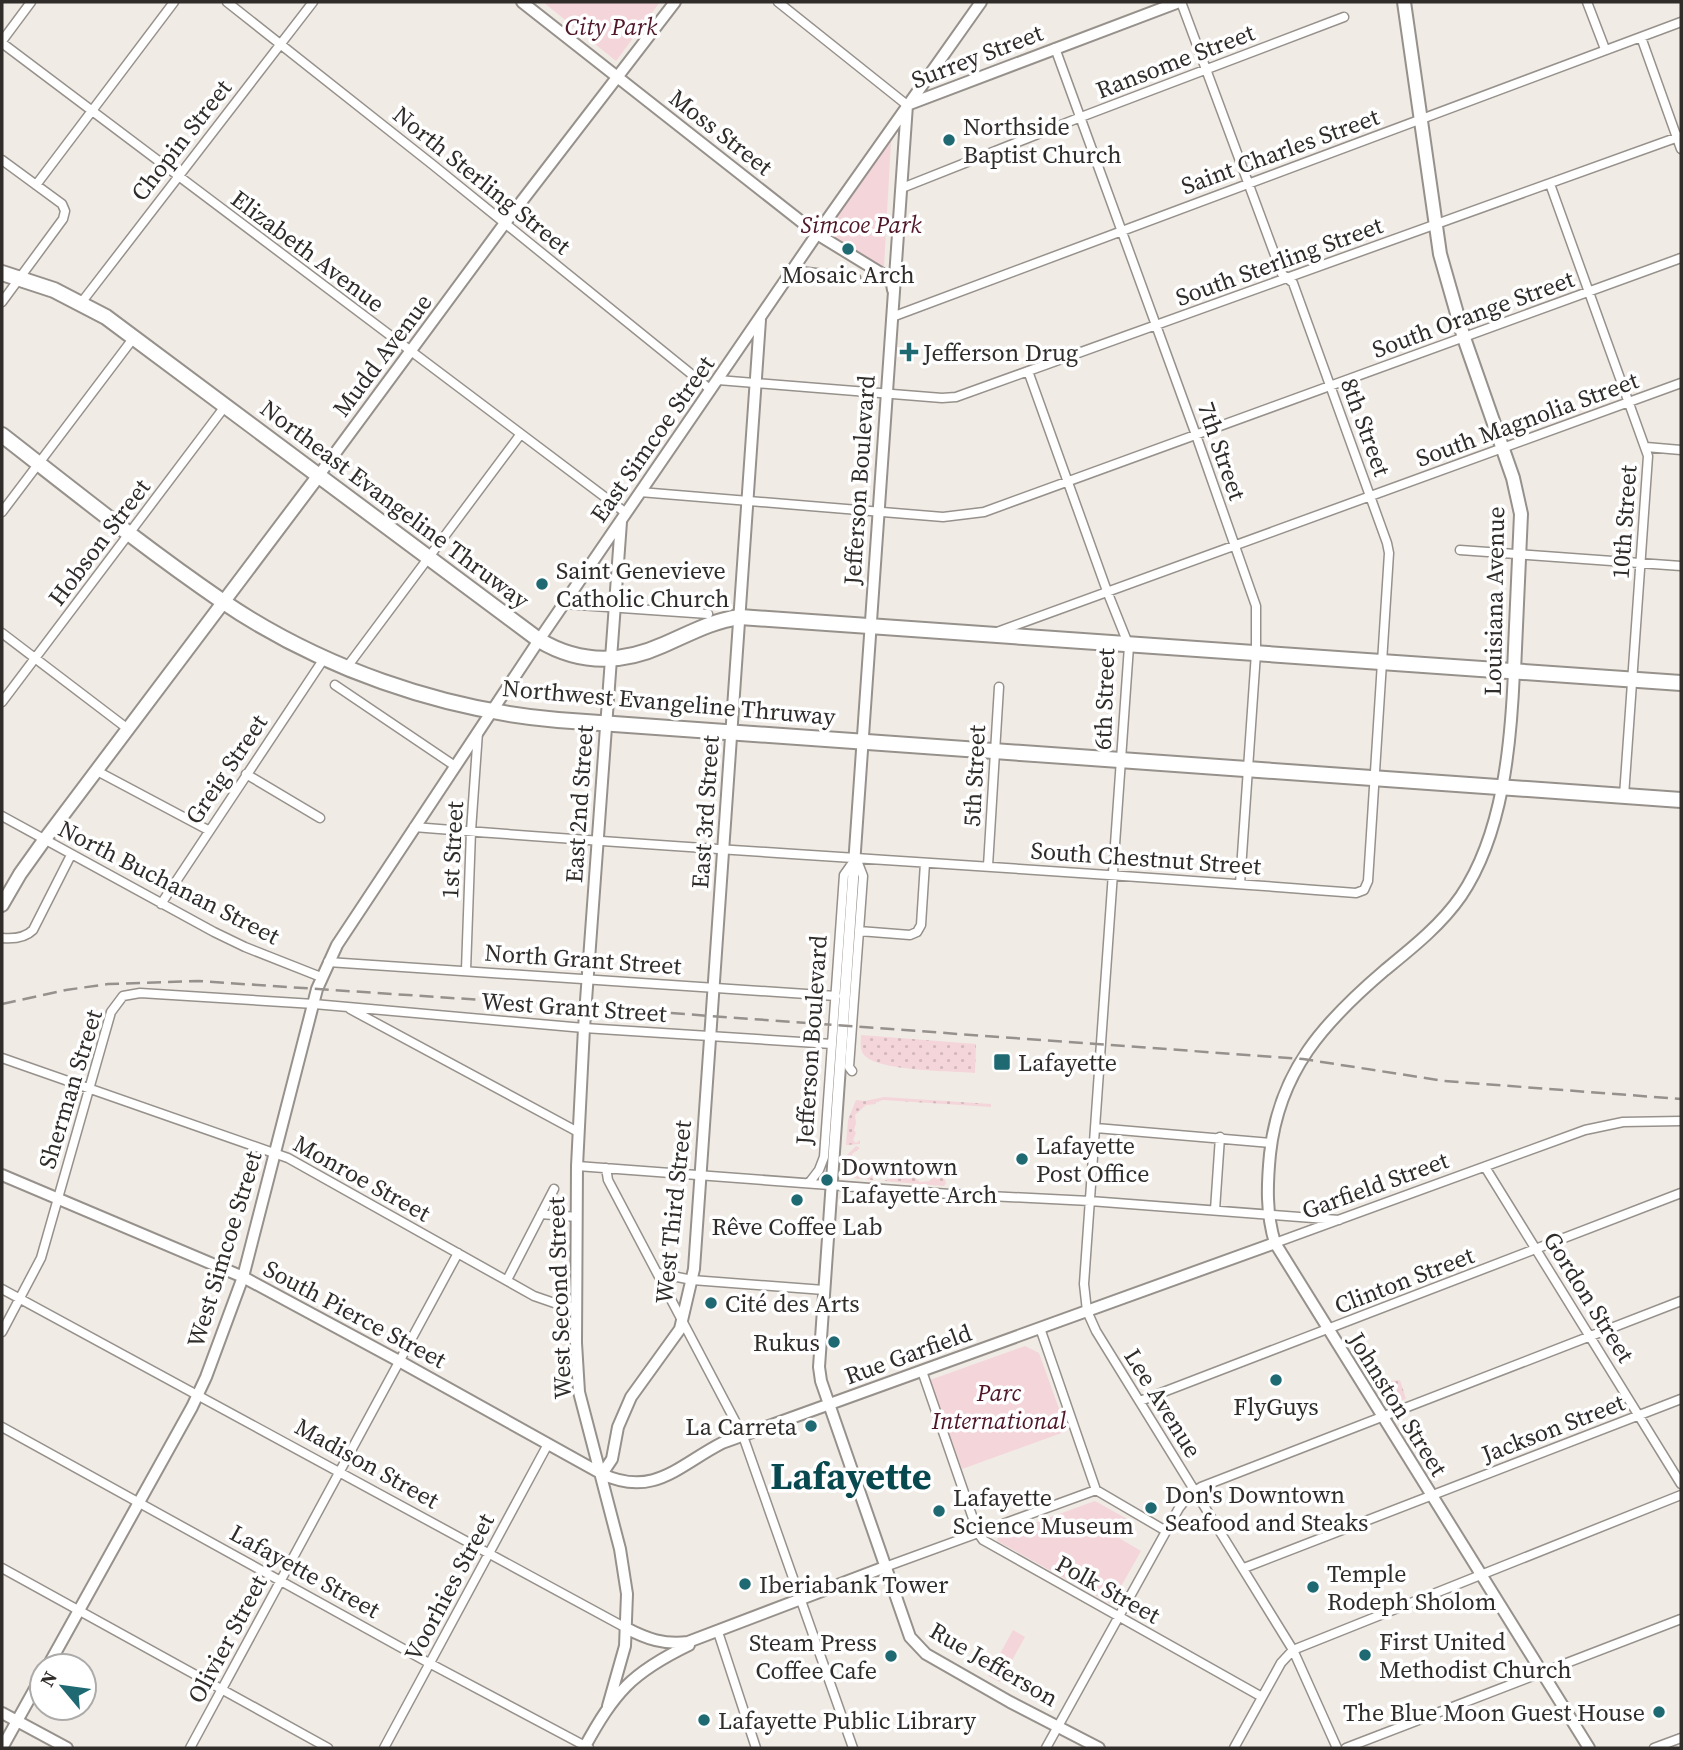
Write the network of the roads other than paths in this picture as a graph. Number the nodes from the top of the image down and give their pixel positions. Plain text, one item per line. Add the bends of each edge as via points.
1 (31, 2) edge
2 (174, 2) edge
3 (227, 2) edge
4 (313, 2) edge
5 (522, 2) edge
6 (675, 2) edge
7 (778, 2) edge
8 (981, 2) edge
9 (1180, 2) edge
10 (1404, 2) edge
11 (1587, 2) edge
12 (1344, 18) dead end
13 (1681, 22) edge
14 (1641, 37) junction
15 (2, 42) edge
16 (280, 44) junction
17 (1055, 48) junction
18 (1605, 49) junction
19 (1208, 69) junction
20 (617, 76) junction
21 (907, 105) junction
22 (92, 110) junction
23 (1081, 117) junction
24 (1420, 119) junction
25 (1679, 137) edge
26 (1681, 149) edge
27 (2, 160) edge
28 (178, 176) junction
29 (1248, 183) junction
30 (1550, 184) junction
31 (36, 185) junction
32 (902, 188) junction
33 (505, 223) junction
34 (1435, 225) junction
35 (1120, 230) junction
36 (817, 234) junction
37 (1681, 258) edge
38 (792, 270) junction
39 (2, 273) edge
40 (20, 278) junction
41 (856, 278) dead end
42 (1287, 278) junction
43 (1590, 292) junction
44 (894, 293) junction
45 (2, 302) edge
46 (80, 303) junction
47 (892, 317) junction
48 (760, 318) junction
49 (1155, 326) junction
50 (135, 336) junction
51 (1464, 338) junction
52 (411, 352) junction
53 (1028, 371) junction
54 (756, 383) junction
55 (1681, 383) edge
56 (714, 385) junction
57 (1330, 386) junction
58 (886, 394) junction
59 (1630, 401) junction
60 (226, 405) junction
61 (2, 435) edge
62 (520, 435) junction
63 (1196, 435) junction
64 (1646, 447) junction
65 (1503, 448) junction
66 (1681, 450) edge
67 (38, 463) junction
68 (319, 475) junction
69 (1067, 482) junction
70 (640, 492) junction
71 (1370, 496) junction
72 (748, 500) junction
73 (878, 510) junction
74 (2, 512) edge
75 (624, 517) junction
76 (130, 533) junction
77 (1234, 545) junction
78 (1460, 550) dead end
79 (1521, 555) junction
80 (429, 558) junction
81 (1640, 563) junction
82 (1681, 566) edge
83 (1107, 591) junction
84 (223, 601) junction
85 (564, 604) junction
86 (615, 608) junction
87 (708, 614) dead end
88 (740, 617) junction
89 (871, 625) junction
90 (2, 633) edge
91 (991, 634) junction
92 (539, 640) junction
93 (1129, 646) junction
94 (1256, 653) junction
95 (326, 657) junction
96 (35, 658) junction
97 (611, 659) junction
98 (1382, 662) junction
99 (347, 667) junction
100 (1514, 671) junction
101 (1633, 680) junction
102 (1681, 683) edge
103 (335, 685) dead end
104 (999, 687) dead end
105 (2, 702) edge
106 (493, 710) junction
107 (606, 723) junction
108 (128, 729) junction
109 (478, 732) junction
110 (732, 732) junction
111 (864, 741) junction
112 (995, 750) junction
113 (1122, 759) junction
114 (455, 766) junction
115 (1248, 769) junction
116 (97, 771) junction
117 (246, 774) junction
118 (1375, 778) junction
119 (1502, 786) junction
120 (1624, 796) junction
121 (1681, 800) edge
122 (2, 816) edge
123 (320, 818) dead end
124 (415, 827) junction
125 (208, 830) junction
126 (471, 831) junction
127 (45, 839) junction
128 (598, 842) junction
129 (723, 848) junction
130 (71, 855) junction
131 (856, 858) junction
132 (925, 863) junction
133 (988, 866) junction
134 (1112, 875) junction
135 (1240, 884) junction
136 (1364, 890) joint
137 (161, 904) junction
138 (2, 905) edge
139 (859, 931) junction
140 (2, 939) edge
141 (328, 962) junction
142 (466, 970) junction
143 (321, 977) junction
144 (588, 979) junction
145 (714, 986) junction
146 (836, 996) junction
147 (314, 1004) junction
148 (347, 1007) junction
149 (587, 1007) joint
150 (711, 1016) joint
151 (584, 1028) junction
152 (710, 1035) junction
153 (832, 1044) junction
154 (1101, 1044) joint
155 (2, 1058) edge
156 (1303, 1059) joint
157 (852, 1071) dead end
158 (89, 1088) junction
159 (1681, 1121) edge
160 (1096, 1128) junction
161 (578, 1132) junction
162 (1220, 1137) junction
163 (1271, 1143) junction
164 (275, 1153) junction
165 (577, 1166) junction
166 (1485, 1167) junction
167 (606, 1168) junction
168 (700, 1174) junction
169 (2, 1175) edge
170 (809, 1183) junction
171 (831, 1185) junction
172 (554, 1189) dead end
173 (1681, 1193) edge
174 (57, 1198) junction
175 (1090, 1201) junction
176 (1215, 1210) junction
177 (541, 1214) junction
178 (1268, 1214) junction
179 (577, 1217) junction
180 (1339, 1220) junction
181 (1275, 1243) junction
182 (1536, 1249) junction
183 (458, 1253) junction
184 (658, 1273) junction
185 (243, 1277) junction
186 (507, 1280) junction
187 (692, 1280) junction
188 (2, 1289) edge
189 (824, 1290) junction
190 (21, 1299) junction
191 (1681, 1301) edge
192 (577, 1307) junction
193 (1087, 1311) junction
194 (684, 1321) junction
195 (1040, 1328) junction
196 (1328, 1330) junction
197 (2, 1332) edge
198 (1590, 1337) junction
199 (399, 1361) junction
200 (922, 1371) junction
201 (198, 1394) junction
202 (1681, 1399) edge
203 (1140, 1401) junction
204 (829, 1405) junction
205 (1639, 1415) junction
206 (1384, 1417) junction
207 (2, 1427) edge
208 (743, 1436) junction
209 (548, 1444) junction
210 (338, 1472) junction
211 (602, 1474) junction
212 (1681, 1484) edge
213 (1096, 1490) junction
214 (1195, 1490) junction
215 (1681, 1495) edge
216 (1430, 1496) junction
217 (140, 1501) junction
218 (1166, 1531) junction
219 (978, 1533) junction
220 (488, 1553) junction
221 (885, 1567) junction
222 (2, 1568) edge
223 (1244, 1568) junction
224 (1481, 1576) junction
225 (281, 1579) junction
226 (802, 1599) junction
227 (78, 1611) junction
228 (1119, 1618) junction
229 (1681, 1619) edge
230 (626, 1628) junction
231 (718, 1632) junction
232 (1293, 1650) junction
233 (56, 1652) edge
234 (429, 1663) junction
235 (1542, 1674) junction
236 (222, 1689) junction
237 (1262, 1697) junction
238 (28, 1701) edge
239 (608, 1706) junction
240 (2, 1713) edge
241 (17, 1721) junction
242 (1059, 1726) junction
243 (1681, 1738) edge
244 (2, 1748) edge
245 (67, 1748) edge
246 (190, 1748) edge
247 (328, 1748) edge
248 (384, 1748) edge
249 (586, 1748) edge
250 (756, 1748) edge
251 (853, 1748) edge
252 (1046, 1748) edge
253 (1099, 1748) edge
254 (1234, 1748) edge
255 (1337, 1748) edge
256 (1346, 1748) edge
257 (1589, 1748) edge
258 (1654, 1748) edge

1 - 15 street
2 - 22 street
3 - 16 street, North Sterling Street
4 - 16 street, Chopin Street
5 - 20 street, Moss Street
6 - 20 street, Mudd Avenue
7 - 21 street
8 - 21 street, East Simcoe Street
9 - 17 street, Surrey Street
9 - 19 street, 8th Street
10 - 24 main road, Louisiana Avenue
11 - 18 street
12 - 19 street, Ransome Street
13 - 14 street, Saint Charles Street
14 - 18 street, Saint Charles Street
14 - 25 street
15 - 22 street, Elizabeth Avenue
16 - 28 street, Chopin Street
16 - 33 street, North Sterling Street
17 - 21 street, Surrey Street
17 - 23 street, 7th Street
18 - 24 street, Saint Charles Street
19 - 23 street, Ransome Street
19 - 29 street, 8th Street
20 - 33 street, Mudd Avenue
20 - 36 street, Moss Street
21 - 32 street, Jefferson Boulevard
21 - 36 street, East Simcoe Street
22 - 28 street, Elizabeth Avenue
22 - 31 street
23 - 32 street, Ransome Street
23 - 35 street, 7th Street
24 - 29 street, Saint Charles Street
24 - 34 main road, Louisiana Avenue
25 - 26 street
25 - 30 street, South Sterling Street
27 - 31 street
28 - 46 street, Chopin Street
28 - 52 street, Elizabeth Avenue
29 - 35 street, Saint Charles Street
29 - 42 street, 8th Street
30 - 34 street, South Sterling Street
30 - 43 street, 10th Street
31 - 40 street via 62,204 65,213
32 - 44 street, Jefferson Boulevard
33 - 52 street, Mudd Avenue
33 - 56 street, North Sterling Street
34 - 42 street, South Sterling Street
34 - 51 main road, Louisiana Avenue
35 - 47 street, Saint Charles Street
35 - 49 street, 7th Street
36 - 38 street, East Simcoe Street
36 - 44 street, Moss Street via 884,275
37 - 43 street, South Orange Street
38 - 41 street
38 - 48 street, East Simcoe Street
39 - 40 highway, Northeast Evangeline Thruway
40 - 45 street
40 - 46 highway, Northeast Evangeline Thruway
42 - 49 street, South Sterling Street
42 - 57 street, 8th Street via 1293,283
43 - 51 street, South Orange Street
43 - 59 street, 10th Street
44 - 47 street, Jefferson Boulevard
46 - 50 highway, Northeast Evangeline Thruway
47 - 58 street, Jefferson Boulevard
48 - 54 street, East 3rd Street
48 - 56 street, East Simcoe Street
49 - 53 street, South Sterling Street
49 - 63 street, 7th Street
50 - 60 highway, Northeast Evangeline Thruway
50 - 67 street
51 - 57 street, South Orange Street
51 - 65 main road, Louisiana Avenue
52 - 62 street, Elizabeth Avenue
52 - 68 street, Mudd Avenue
53 - 58 street, South Sterling Street via 956,397
53 - 69 street, 6th Street
54 - 56 street
54 - 58 street
54 - 72 street, East 3rd Street
55 - 59 street, South Magnolia Street
56 - 70 street, East Simcoe Street
57 - 63 street, South Orange Street
57 - 71 street, 8th Street
58 - 73 street, Jefferson Boulevard
59 - 64 street, 10th Street
59 - 65 street, South Magnolia Street
60 - 68 highway, Northeast Evangeline Thruway
60 - 76 street, Hobson Street
61 - 67 highway, Northwest Evangeline Thruway
62 - 75 street, Elizabeth Avenue
62 - 80 street
63 - 69 street, South Orange Street
63 - 77 street, 7th Street
64 - 66 street
64 - 81 street, 10th Street
65 - 71 street, South Magnolia Street
65 - 79 main road, Louisiana Avenue via 1517,490
67 - 74 street
67 - 76 highway, Northwest Evangeline Thruway
68 - 80 highway, Northeast Evangeline Thruway
68 - 84 main road, Mudd Avenue
69 - 73 street, South Orange Street via 996,509 959,517
69 - 83 street, 6th Street
70 - 72 street, South Orange Street
70 - 75 street, East Simcoe Street
71 - 77 street, South Magnolia Street
71 - 98 street, 8th Street via 1389,553
72 - 73 street, South Orange Street
72 - 88 street, East 3rd Street
73 - 89 street, Jefferson Boulevard
75 - 85 street, East Simcoe Street
75 - 86 street, East 2nd Street
76 - 84 highway, Northwest Evangeline Thruway
76 - 96 street, Hobson Street
77 - 83 street, South Magnolia Street
77 - 94 street, 7th Street via 1256,606
78 - 79 street
79 - 81 street
79 - 100 main road, Louisiana Avenue
80 - 92 highway, Northeast Evangeline Thruway
80 - 99 street
81 - 82 street
81 - 101 street, 10th Street
83 - 91 street, South Magnolia Street
83 - 93 street, 6th Street
84 - 95 highway, Northwest Evangeline Thruway
84 - 108 main road, Mudd Avenue
85 - 86 street
85 - 92 street, East Simcoe Street
86 - 87 street
86 - 97 street, East 2nd Street
88 - 89 highway, Northeast Evangeline Thruway
88 - 97 highway, Northeast Evangeline Thruway via 709,624 641,654
88 - 110 street, East 3rd Street
89 - 91 highway, Northeast Evangeline Thruway
89 - 111 street, Jefferson Boulevard
90 - 96 street
91 - 93 highway, Northeast Evangeline Thruway
92 - 97 highway, Northeast Evangeline Thruway via 573,656
92 - 106 street, East Simcoe Street
93 - 94 highway, Northeast Evangeline Thruway
93 - 113 street, 6th Street
94 - 98 highway, Northeast Evangeline Thruway
94 - 115 street, 7th Street
95 - 99 highway, Northwest Evangeline Thruway
95 - 117 street, Greig Street
96 - 105 street, Hobson Street
96 - 108 street
97 - 107 street, East 2nd Street
98 - 100 highway, Northeast Evangeline Thruway
98 - 118 street, 8th Street
99 - 106 highway, Northwest Evangeline Thruway via 430,696
100 - 101 highway, Northeast Evangeline Thruway
100 - 119 street, Louisiana Avenue
101 - 102 highway, Northeast Evangeline Thruway
101 - 120 street, 10th Street
103 - 114 street
104 - 112 street, 5th Street
106 - 107 highway, Northwest Evangeline Thruway
106 - 109 street, East Simcoe Street
107 - 110 highway, Northwest Evangeline Thruway
107 - 128 street, East 2nd Street
108 - 116 main road, Mudd Avenue
109 - 114 street, East Simcoe Street
109 - 126 street, 1st Street
110 - 111 highway, Northwest Evangeline Thruway
110 - 129 street, East 3rd Street
111 - 112 highway, Northwest Evangeline Thruway
111 - 131 street, Jefferson Boulevard
112 - 113 highway, Northwest Evangeline Thruway
112 - 133 street, 5th Street
113 - 115 highway, Northwest Evangeline Thruway
113 - 134 street, 6th Street
114 - 124 street, East Simcoe Street
115 - 118 highway, Northwest Evangeline Thruway
115 - 135 street, 7th Street
116 - 125 street
116 - 127 main road, Mudd Avenue
117 - 123 street
117 - 125 street, Greig Street
118 - 119 highway, Northwest Evangeline Thruway
118 - 136 street, 8th Street
119 - 120 highway, Northwest Evangeline Thruway
119 - 156 street, Louisiana Avenue via 1480,860 1460,897 1434,927 1335,1015
120 - 121 highway, Northwest Evangeline Thruway
122 - 127 street, North Buchanan Street
124 - 126 street, South Chestnut Street
124 - 141 street, East Simcoe Street
125 - 137 street, Greig Street
126 - 128 street, South Chestnut Street
126 - 142 street, 1st Street
127 - 130 street, North Buchanan Street
127 - 138 main road, Mudd Avenue
128 - 129 street, South Chestnut Street
128 - 144 street, East 2nd Street
129 - 131 street, South Chestnut Street
129 - 145 street, East 3rd Street
130 - 137 street, North Buchanan Street
130 - 140 street via 33,930
131 - 132 street, South Chestnut Street
131 - 139 street, Jefferson Boulevard via 863,876
131 - 146 street, Jefferson Boulevard via 844,874
131 - 171 street, Jefferson Boulevard
132 - 133 street, South Chestnut Street
132 - 139 street via 917,932
133 - 134 street, South Chestnut Street
134 - 135 street, South Chestnut Street
134 - 154 street, 6th Street
135 - 136 street, South Chestnut Street
137 - 143 street, North Buchanan Street via 246,947
139 - 157 street, Jefferson Boulevard
141 - 142 street, North Grant Street
141 - 143 street, East Simcoe Street
142 - 144 street, North Grant Street
143 - 147 street, West Simcoe Street
144 - 145 street, North Grant Street
144 - 149 street, East 2nd Street
145 - 146 street, North Grant Street
145 - 150 street, East 3rd Street
146 - 153 street, Jefferson Boulevard
147 - 148 street, West Grant Street
147 - 158 street, Sherman Street via 140,993 123,996 111,1012
147 - 164 street, West Simcoe Street
148 - 151 street, West Grant Street
148 - 161 street
149 - 151 street, West Second Street
150 - 152 street, West Third Street
151 - 152 street, West Grant Street
151 - 161 street, West Second Street
152 - 153 street, West Grant Street
152 - 168 street, West Third Street
153 - 170 street, Jefferson Boulevard via 824,1157
154 - 160 street, Lee Avenue
155 - 158 street, Monroe Street
156 - 163 street, Johnston Street via 1282,1101
158 - 164 street, Monroe Street
158 - 174 street, Sherman Street
159 - 166 street, Garfield Street via 1606,1125
160 - 162 street
160 - 175 street, Lee Avenue
161 - 165 street, West Second Street
162 - 163 street
162 - 176 street
163 - 178 street, Johnston Street
164 - 183 street, Monroe Street
164 - 185 street, West Simcoe Street
165 - 167 street
165 - 179 street, West Second Street
166 - 180 street, Garfield Street
166 - 182 street, Gordon Street
167 - 168 street
167 - 184 street via 608,1180
168 - 170 street
168 - 187 street, West Third Street
169 - 174 street, South Pierce Street
170 - 171 street
171 - 175 street
171 - 189 street, Rue Jefferson
172 - 177 street
173 - 182 street, Clinton Street
174 - 185 street, South Pierce Street
174 - 190 street, Sherman Street via 41,1258
175 - 176 street
175 - 193 street, Lee Avenue via 1084,1284
176 - 178 street
177 - 179 street
177 - 186 street
178 - 180 street
178 - 181 street, Johnston Street
179 - 192 street, West Second Street
180 - 181 street, Garfield Street
181 - 193 street, Garfield Street
181 - 196 street, Johnston Street
182 - 196 street, Clinton Street
182 - 198 street, Gordon Street
183 - 186 street, Monroe Street
183 - 199 street, Olivier Street
184 - 187 street
184 - 194 street
185 - 199 street, South Pierce Street
185 - 201 street, West Simcoe Street
186 - 192 street, Monroe Street via 546,1301
187 - 189 street
187 - 194 street, West Third Street
188 - 190 street, Madison Street
189 - 204 street, Rue Jefferson via 819,1372
190 - 197 street, Sherman Street
190 - 201 street, Madison Street
191 - 198 street
192 - 211 street, West Second Street via 579,1392
193 - 195 street, Rue Garfield
193 - 203 street, Lee Avenue
194 - 208 street
194 - 211 street, West Third Street via 631,1397 612,1458
195 - 200 street, Rue Garfield
195 - 213 street
196 - 203 street, Clinton Street
196 - 206 street, Johnston Street
198 - 205 street, Gordon Street
198 - 206 street
199 - 209 street, South Pierce Street
199 - 210 street, Olivier Street
200 - 204 street, Rue Garfield
200 - 219 street
201 - 210 street, Madison Street
201 - 217 street, West Simcoe Street
202 - 205 street, Jackson Street
203 - 214 street, Lee Avenue
204 - 208 street, Rue Garfield
204 - 221 street, Rue Jefferson
205 - 212 street, Gordon Street
205 - 216 street, Jackson Street
206 - 214 street
206 - 216 street, Johnston Street
207 - 217 street, Lafayette Street
208 - 211 street, Rue Garfield via 652,1482
208 - 226 street
209 - 211 street, South Pierce Street
209 - 220 street, Voorhies Street
210 - 220 street, Madison Street
210 - 225 street, Olivier Street
211 - 230 street, West Second Street via 620,1549
213 - 218 street
213 - 219 street
214 - 218 street
214 - 223 street, Lee Avenue
215 - 224 street
216 - 223 street, Jackson Street
216 - 224 street, Johnston Street
217 - 225 street, Lafayette Street
217 - 227 street, West Simcoe Street
218 - 228 street
219 - 221 street
219 - 228 street, Polk Street via 990,1545
220 - 230 street, Madison Street
220 - 234 street, Voorhies Street
221 - 226 street
221 - 242 street, Rue Jefferson via 910,1637 920,1649
222 - 227 street
223 - 232 street, Lee Avenue
224 - 232 street
224 - 235 street, Johnston Street
225 - 234 street, Lafayette Street
225 - 236 street, Olivier Street
226 - 231 street
226 - 251 street
227 - 233 street, West Simcoe Street
227 - 236 street
228 - 237 street, Polk Street
228 - 242 street
229 - 235 street
230 - 231 street, Madison Street via 650,1640 676,1643
230 - 239 street, West Second Street
231 - 239 street via 656,1662
231 - 250 street
232 - 237 street
232 - 255 street, Lee Avenue
234 - 248 street, Voorhies Street
234 - 249 street, Lafayette Street
235 - 256 street
235 - 257 street, Johnston Street
236 - 246 street, Olivier Street
236 - 247 street
237 - 254 street
238 - 241 street
239 - 249 street
240 - 241 street
241 - 244 street
241 - 245 street
242 - 252 street
242 - 253 street, Rue Jefferson
243 - 258 street

